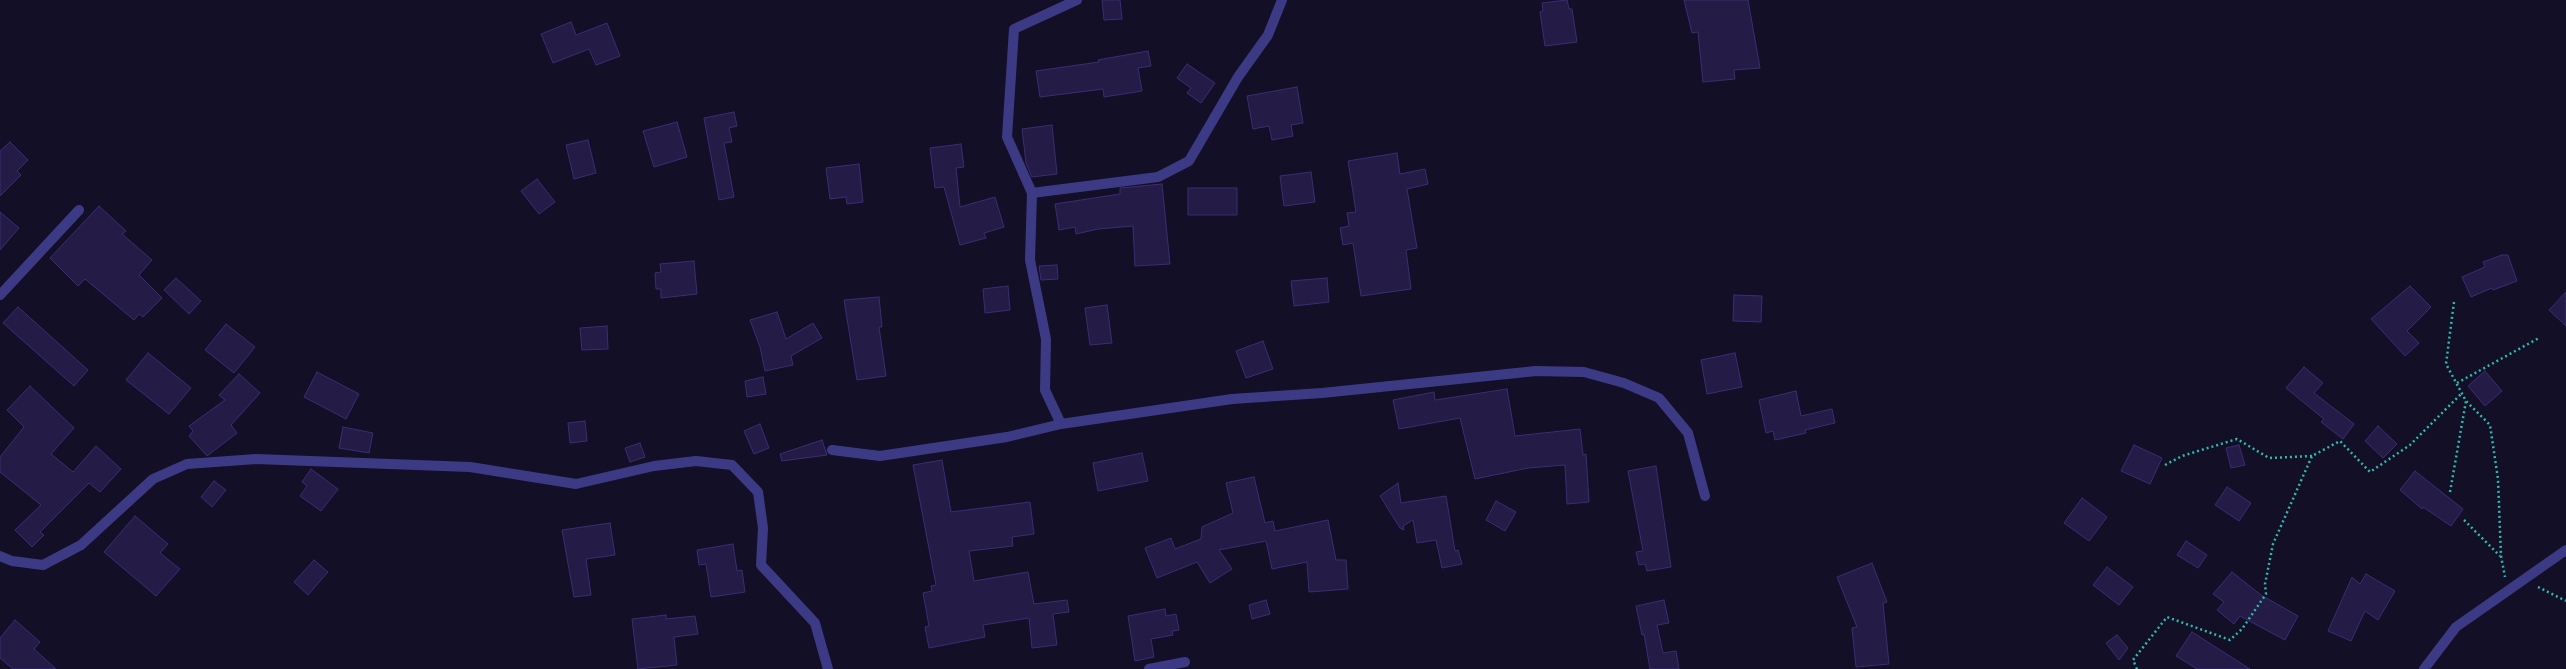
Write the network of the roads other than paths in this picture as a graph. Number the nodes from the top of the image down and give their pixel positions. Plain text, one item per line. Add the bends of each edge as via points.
1 (1077, 0) edge
2 (1282, 0) edge
3 (1032, 192) junction
4 (79, 210) dead end
5 (0, 295) edge
6 (1061, 424) junction
7 (832, 450) dead end
8 (1705, 496) dead end
9 (2566, 550) edge
10 (0, 556) edge
11 (1185, 662) dead end
12 (828, 669) edge
13 (1149, 669) edge
14 (2424, 669) edge

1 - 3 street via 1014,29 1007,137
2 - 3 street via 1268,35 1238,77 1189,161 1158,177
3 - 6 street via 1030,260 1046,340 1045,390
4 - 5 street
6 - 7 street via 1007,437 880,456
6 - 8 street via 1232,399 1322,393 1536,371 1584,372 1624,383 1659,398 1688,433
9 - 14 street via 2456,627
10 - 12 street via 12,562 43,565 81,545 153,479 187,464 256,459 470,467 576,484 654,466 696,461 732,465 758,492 763,528 761,565 815,622
11 - 13 street

